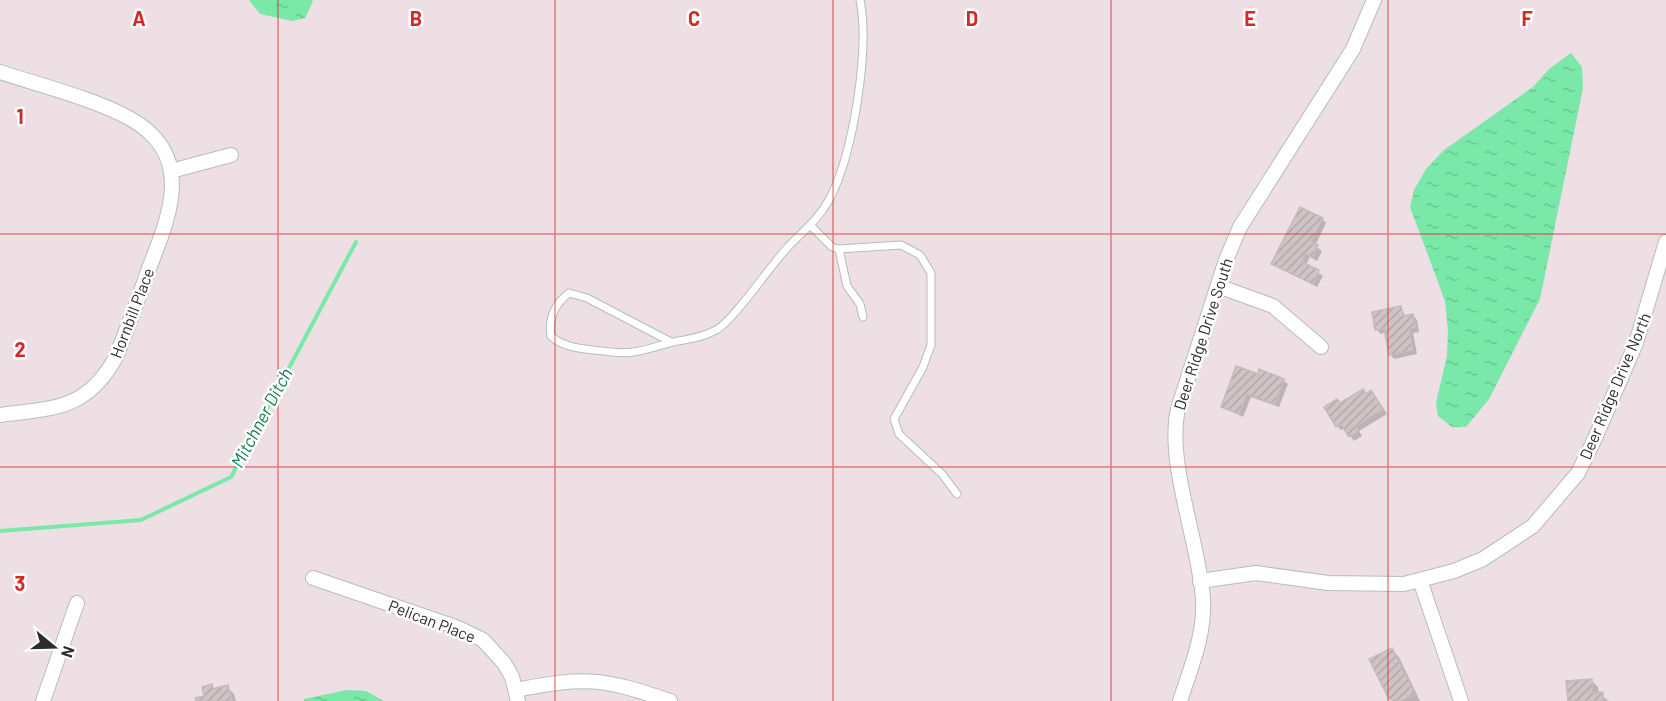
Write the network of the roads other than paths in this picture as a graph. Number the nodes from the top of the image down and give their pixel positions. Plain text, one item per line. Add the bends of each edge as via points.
1 (860, 0) edge
2 (1374, 0) edge
3 (0, 72) edge
4 (231, 155) dead end
5 (171, 171) junction
6 (811, 226) junction
7 (1666, 242) edge
8 (839, 249) junction
9 (1218, 286) junction
10 (862, 317) dead end
11 (671, 342) junction
12 (1321, 347) dead end
13 (0, 414) edge
14 (957, 494) dead end
15 (313, 578) dead end
16 (1420, 580) junction
17 (1200, 581) junction
18 (77, 603) dead end
19 (517, 696) edge
20 (43, 701) edge
21 (670, 701) edge
22 (1180, 701) edge
23 (1461, 701) edge

1 - 6 lane via 862,39 851,135 829,201
2 - 9 street, Deer Ridge Drive South via 1353,49 1240,227
3 - 5 street via 128,117 152,135
4 - 5 street
5 - 13 street, Hornbill Place via 171,213 116,357 105,376 92,391 68,405
6 - 8 lane
6 - 11 lane via 787,247 719,329 695,340
7 - 16 street, Deer Ridge Drive North via 1636,343 1578,473 1533,526 1507,544 1483,560
8 - 10 lane via 847,286 860,304
8 - 14 lane via 901,245 920,255 930,273 931,345 923,368 894,419 899,434 942,474
9 - 12 street via 1273,306
9 - 17 street, Deer Ridge Drive South via 1180,398 1175,425
11 - 11 lane via 586,298 568,293 550,321 551,336 575,347 622,353 641,352
15 - 19 street, Pelican Place via 476,636 504,663
16 - 17 street, Deer Ridge Drive North via 1364,586 1256,573
16 - 23 street
17 - 22 street, Deer Ridge Drive South via 1202,629
18 - 20 street
19 - 21 street via 565,681 596,680

